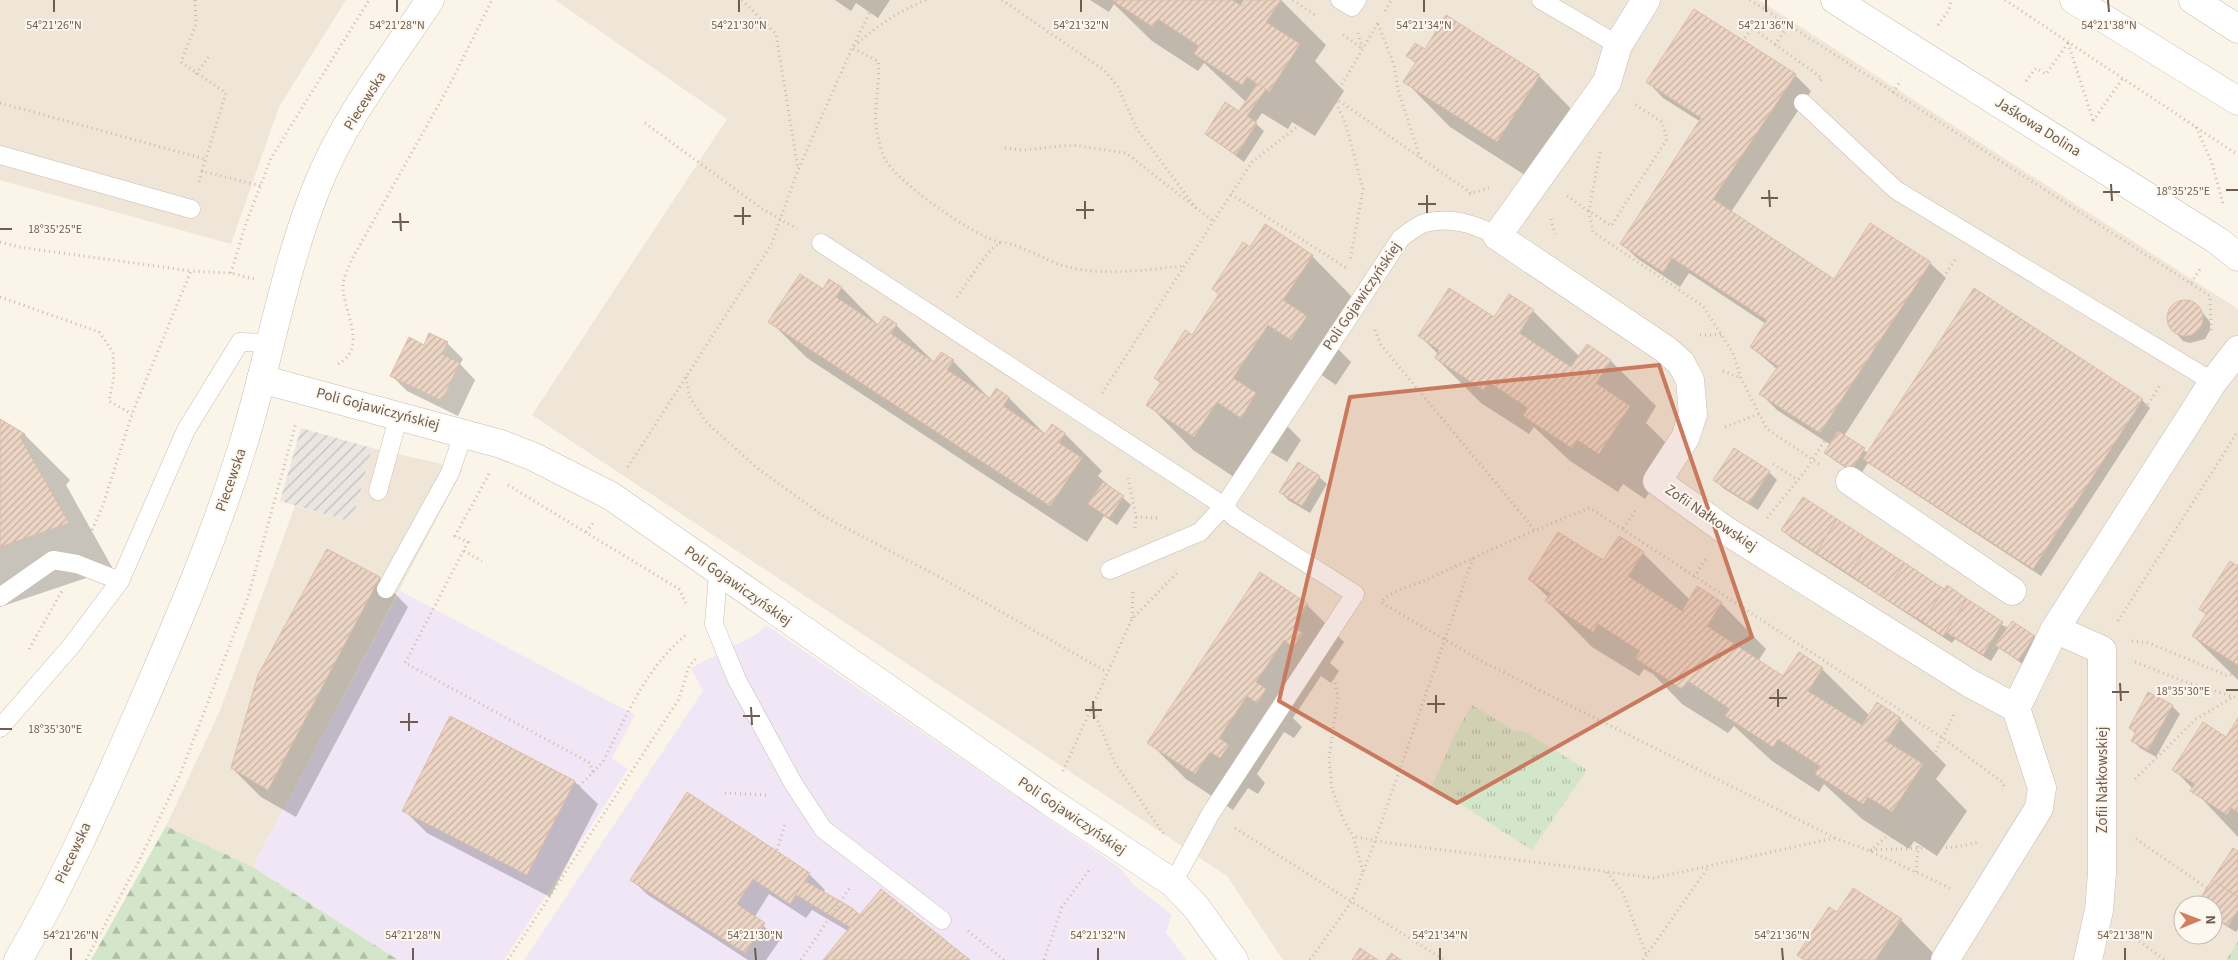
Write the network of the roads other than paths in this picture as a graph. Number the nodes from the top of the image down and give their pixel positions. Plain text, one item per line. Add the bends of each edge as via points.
1 (430, 0) edge
2 (1542, 0) edge
3 (1646, 0) edge
4 (2074, 0) edge
5 (2193, 0) edge
6 (1842, 2) edge
7 (2238, 29) edge
8 (1618, 45) junction
9 (2238, 101) edge
10 (1804, 104) dead end
11 (0, 155) edge
12 (191, 209) dead end
13 (1497, 236) junction
14 (821, 243) road end
15 (2238, 257) edge
16 (269, 343) junction
17 (2238, 350) edge
18 (261, 379) junction
19 (2213, 382) junction
20 (399, 415) junction
21 (464, 432) junction
22 (1850, 481) road end
23 (378, 491) dead end
24 (1224, 506) junction
25 (1110, 570) dead end
26 (718, 573) junction
27 (120, 581) junction
28 (386, 589) dead end
29 (2012, 591) dead end
30 (0, 597) edge
31 (2056, 629) junction
32 (2016, 708) junction
33 (0, 728) edge
34 (1178, 873) junction
35 (942, 920) dead end
36 (18, 960) edge
37 (1234, 960) edge
38 (1945, 960) edge
39 (2088, 960) edge

1 - 16 street, Piecewska via 349,123 316,188 283,286
2 - 8 lane
3 - 8 street
4 - 9 street
5 - 7 street
6 - 15 street, Jaśkowa Dolina via 2218,240
8 - 13 street via 1606,82
10 - 19 lane via 1896,190
11 - 12 lane
13 - 24 lane, Poli Gojawiczyńskiej via 1478,226 1454,220 1424,223 1401,238
13 - 32 street, Zofii Nałkowskiej via 1681,362 1690,380 1693,414 1686,438 1657,481 1748,544 1971,684
14 - 24 lane
16 - 18 street, Piecewska
16 - 27 lane via 240,342 186,430
17 - 19 street
18 - 20 street, Poli Gojawiczyńskiej
18 - 36 street, Piecewska via 242,448 191,591 108,781 54,895
19 - 31 street
20 - 21 street, Poli Gojawiczyńskiej
20 - 23 lane
21 - 26 street, Poli Gojawiczyńskiej via 534,457 610,496
21 - 28 lane via 450,473
22 - 29 street
24 - 25 lane, Poli Gojawiczyńskiej via 1200,532
24 - 34 lane via 1234,517 1355,594 1211,813
26 - 34 street, Poli Gojawiczyńskiej via 1049,801
26 - 35 lane via 714,624 737,680 793,783 823,829
27 - 30 lane via 78,564 53,560
27 - 33 lane via 72,645
31 - 32 street
31 - 39 street, Zofii Nałkowskiej via 2104,644 2102,873 2099,910
32 - 38 street via 2042,788 2039,808
34 - 37 street, Poli Gojawiczyńskiej via 1196,907

